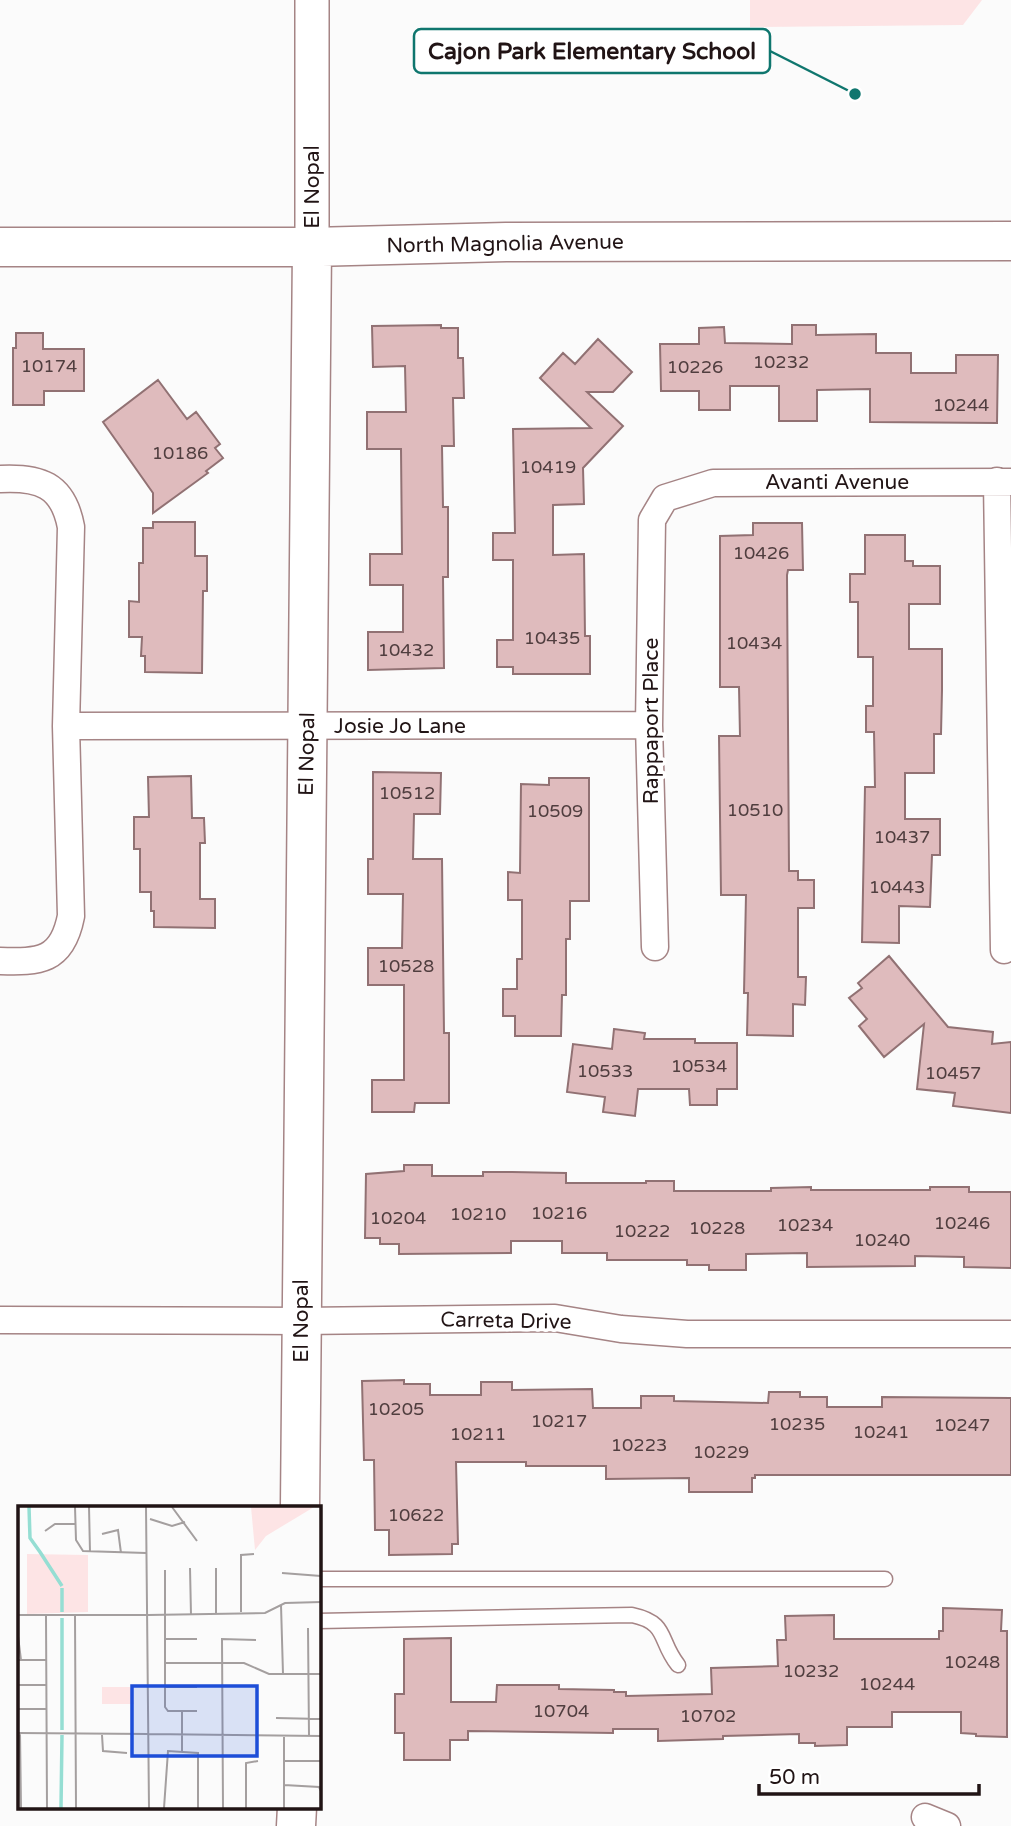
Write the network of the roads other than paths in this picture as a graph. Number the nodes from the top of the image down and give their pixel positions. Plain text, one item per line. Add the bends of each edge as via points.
1 (312, 0) edge
2 (1011, 241) edge
3 (0, 247) edge
4 (312, 247) junction
5 (0, 479) edge
6 (1004, 482) edge
7 (665, 498) joint
8 (649, 725) junction
9 (66, 726) junction
10 (307, 726) junction
11 (654, 947) dead end
12 (1004, 950) dead end
13 (0, 961) edge
14 (0, 1320) edge
15 (301, 1321) junction
16 (1011, 1334) edge
17 (300, 1506) edge
18 (320, 1579) edge
19 (885, 1579) dead end
20 (320, 1621) edge
21 (678, 1665) dead end
22 (296, 1808) edge
23 (296, 1826) edge

1 - 4 street, El Nopal
2 - 4 main road, North Magnolia Avenue
3 - 4 main road, North Magnolia Avenue
4 - 10 main road, El Nopal
5 - 9 street via 30,478 42,483 54,491 68,514
6 - 7 street, Avanti Avenue via 713,483
6 - 12 street
7 - 8 street, Rappaport Place via 652,520
8 - 10 street, Josie Jo Lane
8 - 11 street, Rappaport Place
9 - 10 street, Josie Jo Lane
9 - 13 street via 68,930 55,950 37,962
10 - 15 main road, El Nopal
14 - 15 street, Carreta Drive
15 - 16 street, Carreta Drive via 555,1318 687,1334
15 - 17 main road, El Nopal
18 - 19 lane
20 - 21 lane via 632,1615 647,1618 661,1629 668,1653
22 - 23 main road

